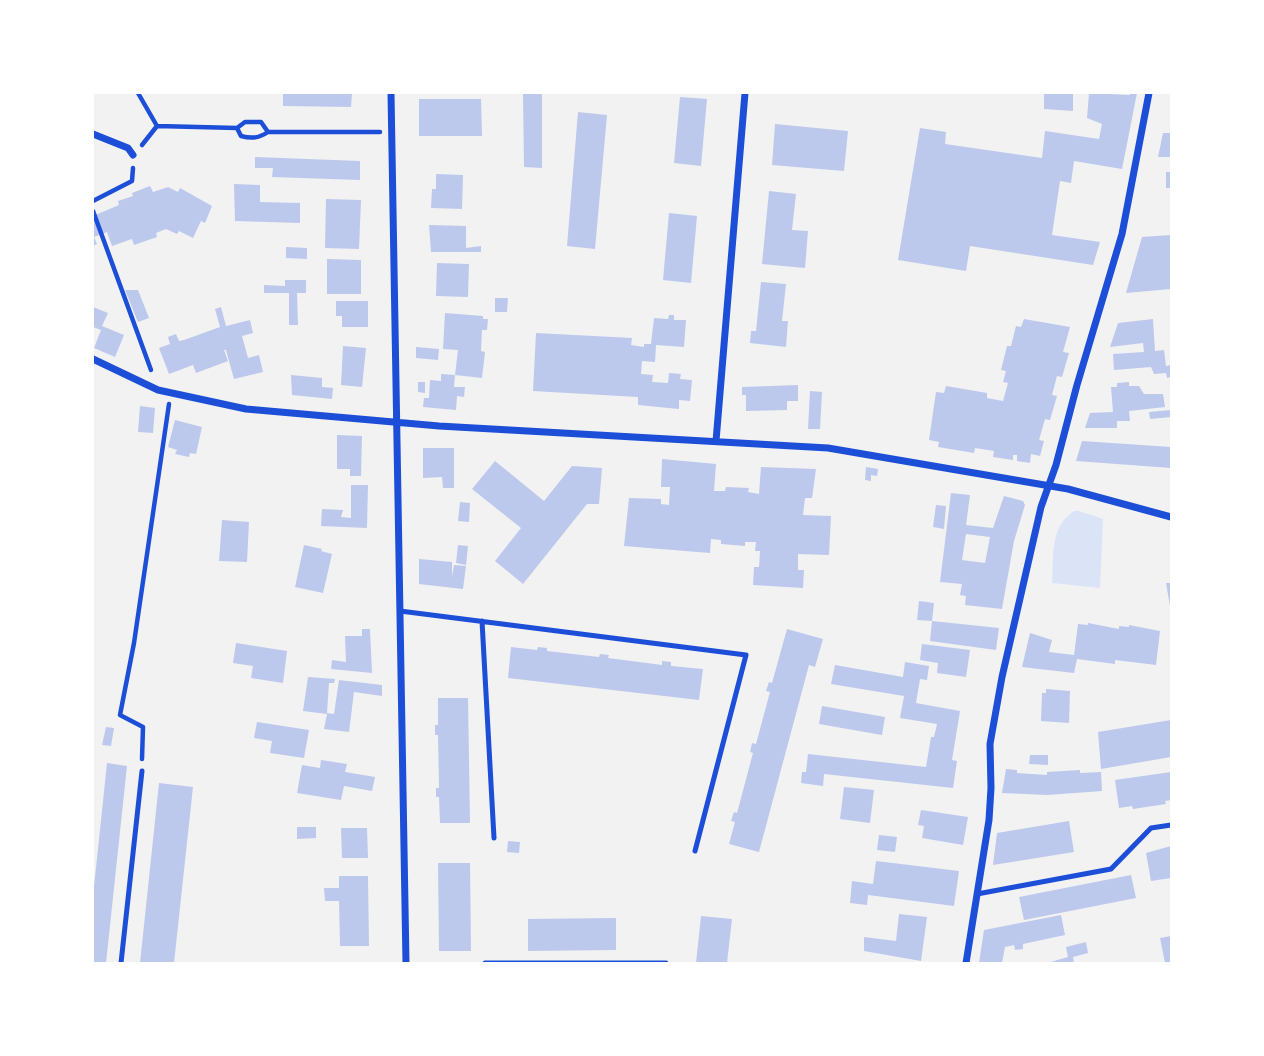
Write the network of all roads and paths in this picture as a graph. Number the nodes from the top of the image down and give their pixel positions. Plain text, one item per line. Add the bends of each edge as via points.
1 (138, 93) edge
2 (391, 93) edge
3 (745, 93) edge
4 (1149, 93) edge
5 (237, 128) junction
6 (268, 132) junction
7 (392, 132) junction
8 (93, 134) edge
9 (133, 155) dead end
10 (93, 211) edge
11 (93, 359) edge
12 (159, 390) junction
13 (171, 393) junction
14 (397, 422) junction
15 (716, 442) junction
16 (1048, 485) junction
17 (1171, 517) edge
18 (400, 611) junction
19 (482, 621) junction
20 (142, 771) joint
21 (1171, 825) edge
22 (494, 838) dead end
23 (695, 851) dead end
24 (977, 894) junction
25 (121, 963) edge
26 (406, 963) edge
27 (485, 963) edge
28 (666, 963) edge
29 (966, 963) edge

1 - 5 path via 157,126
2 - 7 street
3 - 15 street
4 - 16 street via 1122,234
5 - 6 path via 241,136 249,138
5 - 6 path via 244,122 261,122
6 - 7 path
7 - 14 street
8 - 9 street via 128,148
10 - 12 path
11 - 12 street
12 - 13 street
13 - 14 street via 246,409
13 - 20 path via 120,715 144,727
14 - 15 street
14 - 18 street
15 - 16 street via 828,448
16 - 17 street
16 - 24 street via 1021,589 990,744 989,820
18 - 19 lane
18 - 26 street
19 - 22 lane
19 - 23 lane via 746,654
20 - 25 lane
21 - 24 lane via 1151,828 1111,869
24 - 29 street
27 - 28 lane

